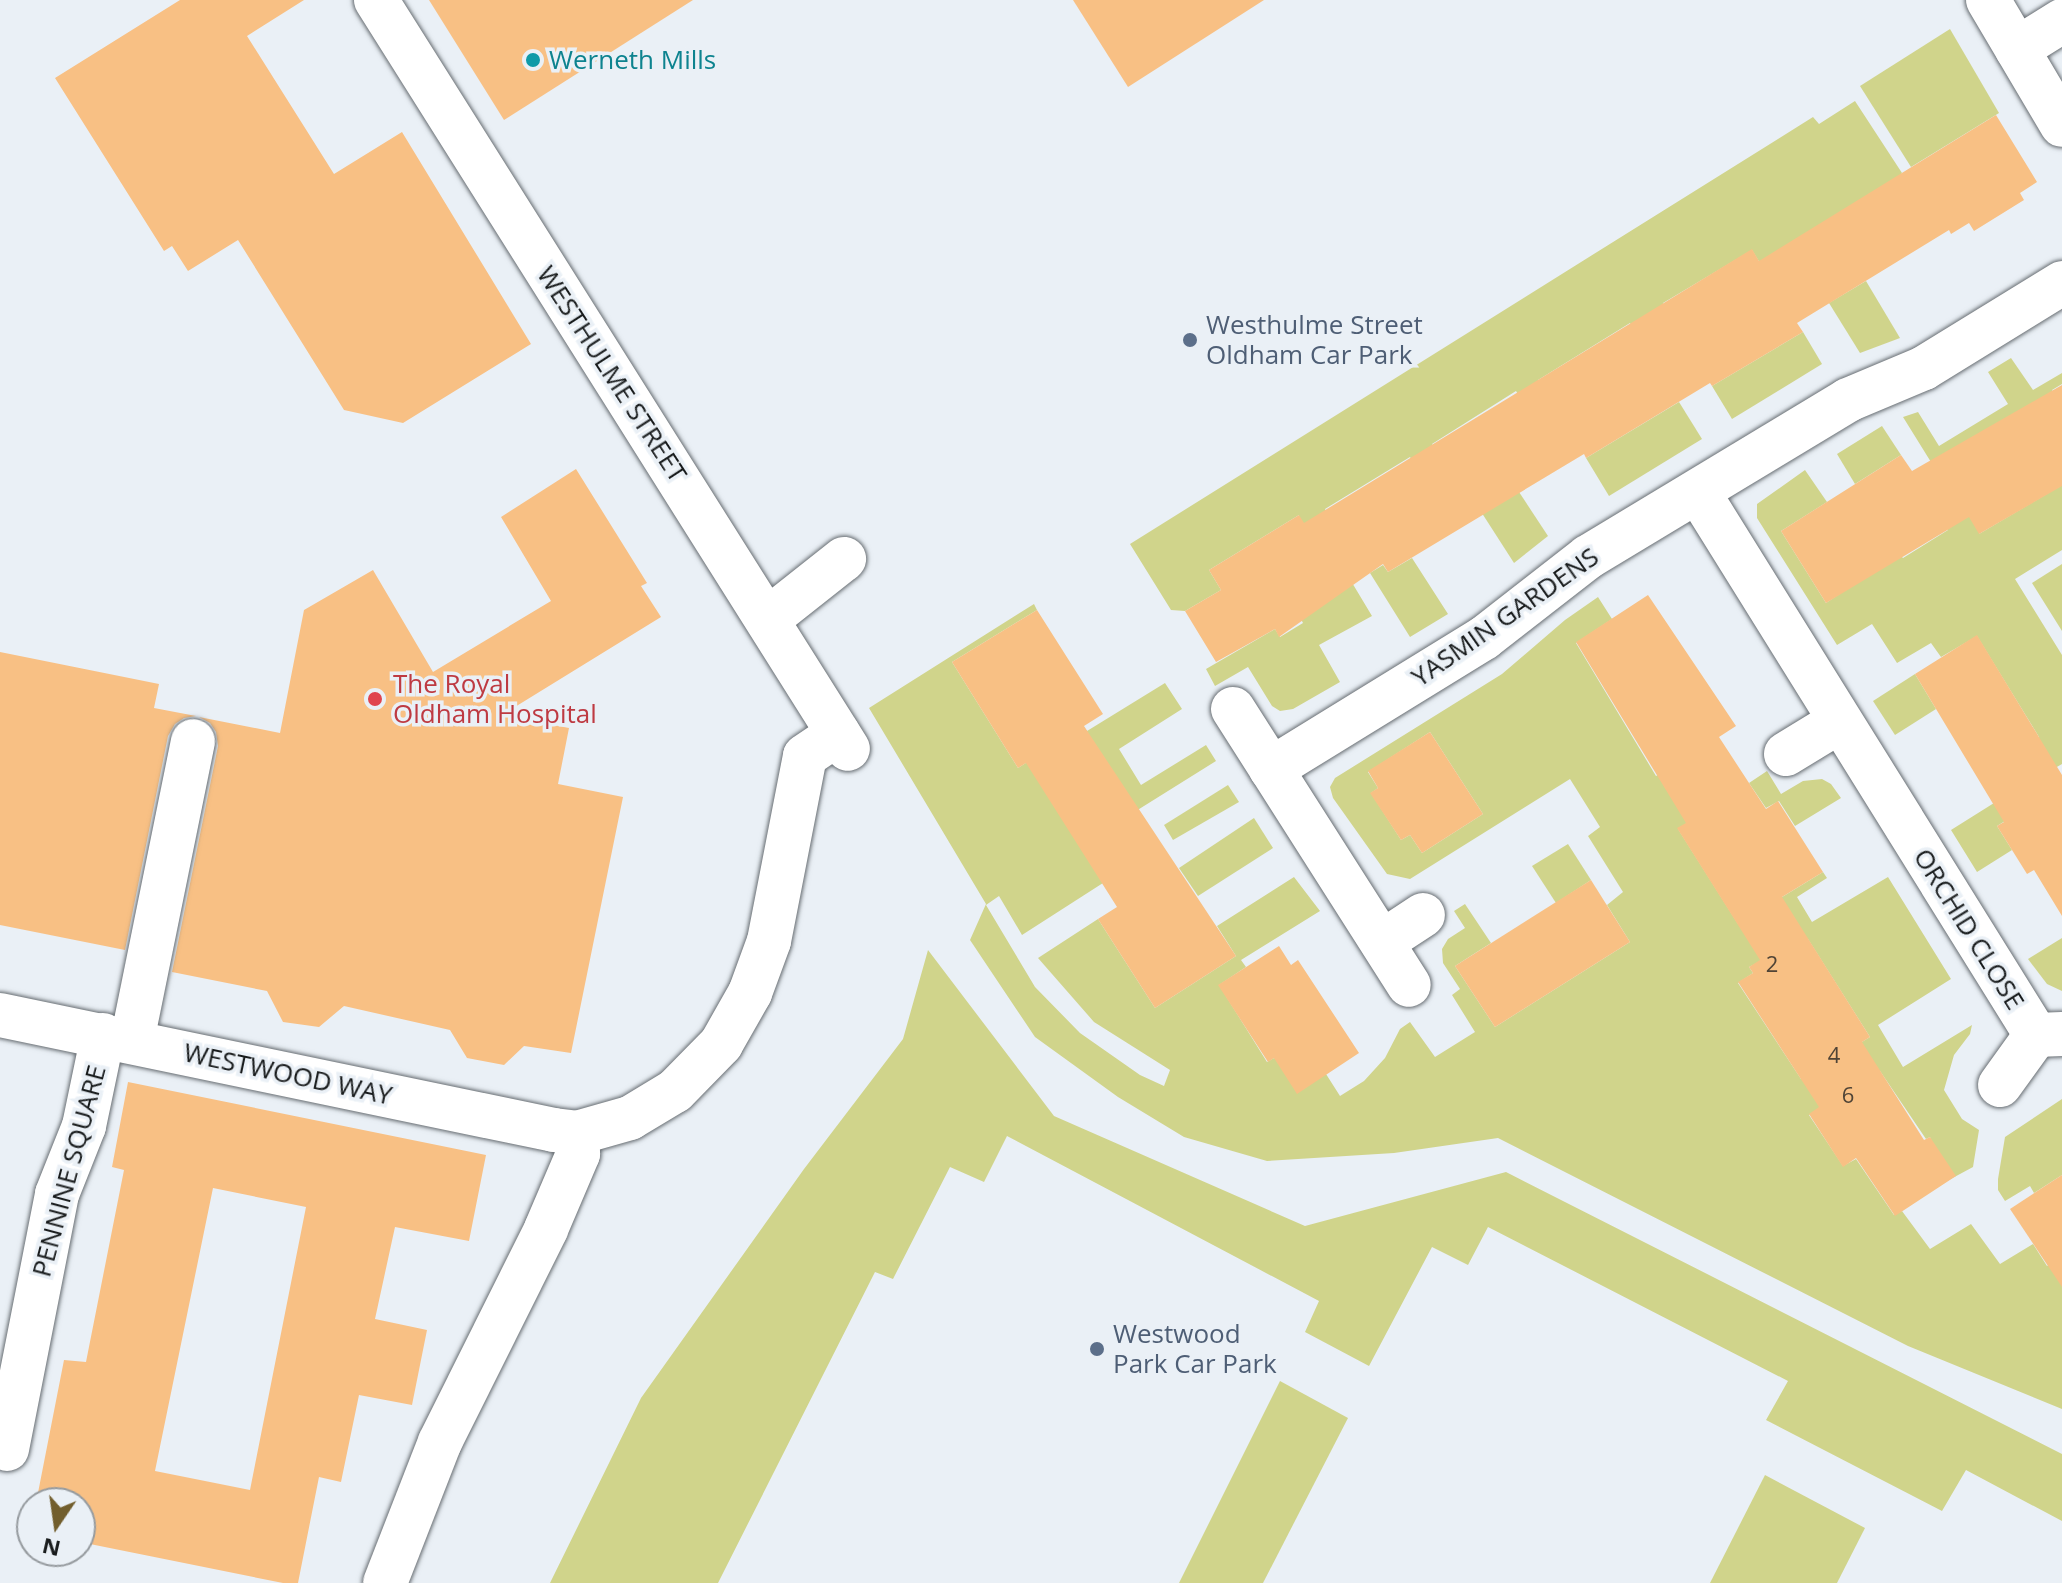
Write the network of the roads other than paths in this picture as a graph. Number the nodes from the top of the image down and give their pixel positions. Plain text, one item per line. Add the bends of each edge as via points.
1 (376, 0) edge
2 (1988, 0) edge
3 (2062, 21) edge
4 (2017, 49) junction
5 (2062, 125) edge
6 (2062, 283) edge
7 (1698, 492) junction
8 (844, 559) dead end
9 (768, 619) junction
10 (1233, 709) dead end
11 (1840, 721) junction
12 (193, 741) dead end
13 (1786, 754) dead end
14 (1271, 769) junction
15 (1423, 915) dead end
16 (1382, 942) junction
17 (1409, 985) dead end
18 (0, 1015) edge
19 (2049, 1035) edge
20 (117, 1038) junction
21 (2000, 1085) dead end
22 (577, 1133) junction
23 (7, 1449) dead end
24 (385, 1583) edge

1 - 9 street, WESTHULME STREET
2 - 4 street
3 - 4 street
4 - 5 street
6 - 7 street, YASMIN GARDENS via 1924,368 1848,400
7 - 11 street
7 - 14 street, YASMIN GARDENS via 1562,574 1484,638
8 - 9 street
9 - 22 street, WESTHULME STREET via 843,741 805,756 769,941 750,993 721,1044 664,1098 630,1118
10 - 14 street
11 - 13 street
11 - 19 street, ORCHID CLOSE
12 - 20 street, PENNINE SQUARE
14 - 16 street
15 - 16 street
16 - 17 street
18 - 20 street, WESTWOOD WAY
19 - 21 street, ORCHID CLOSE
20 - 22 street, WESTWOOD WAY
20 - 23 street, PENNINE SQUARE via 57,1194
22 - 24 street via 578,1154 440,1442

